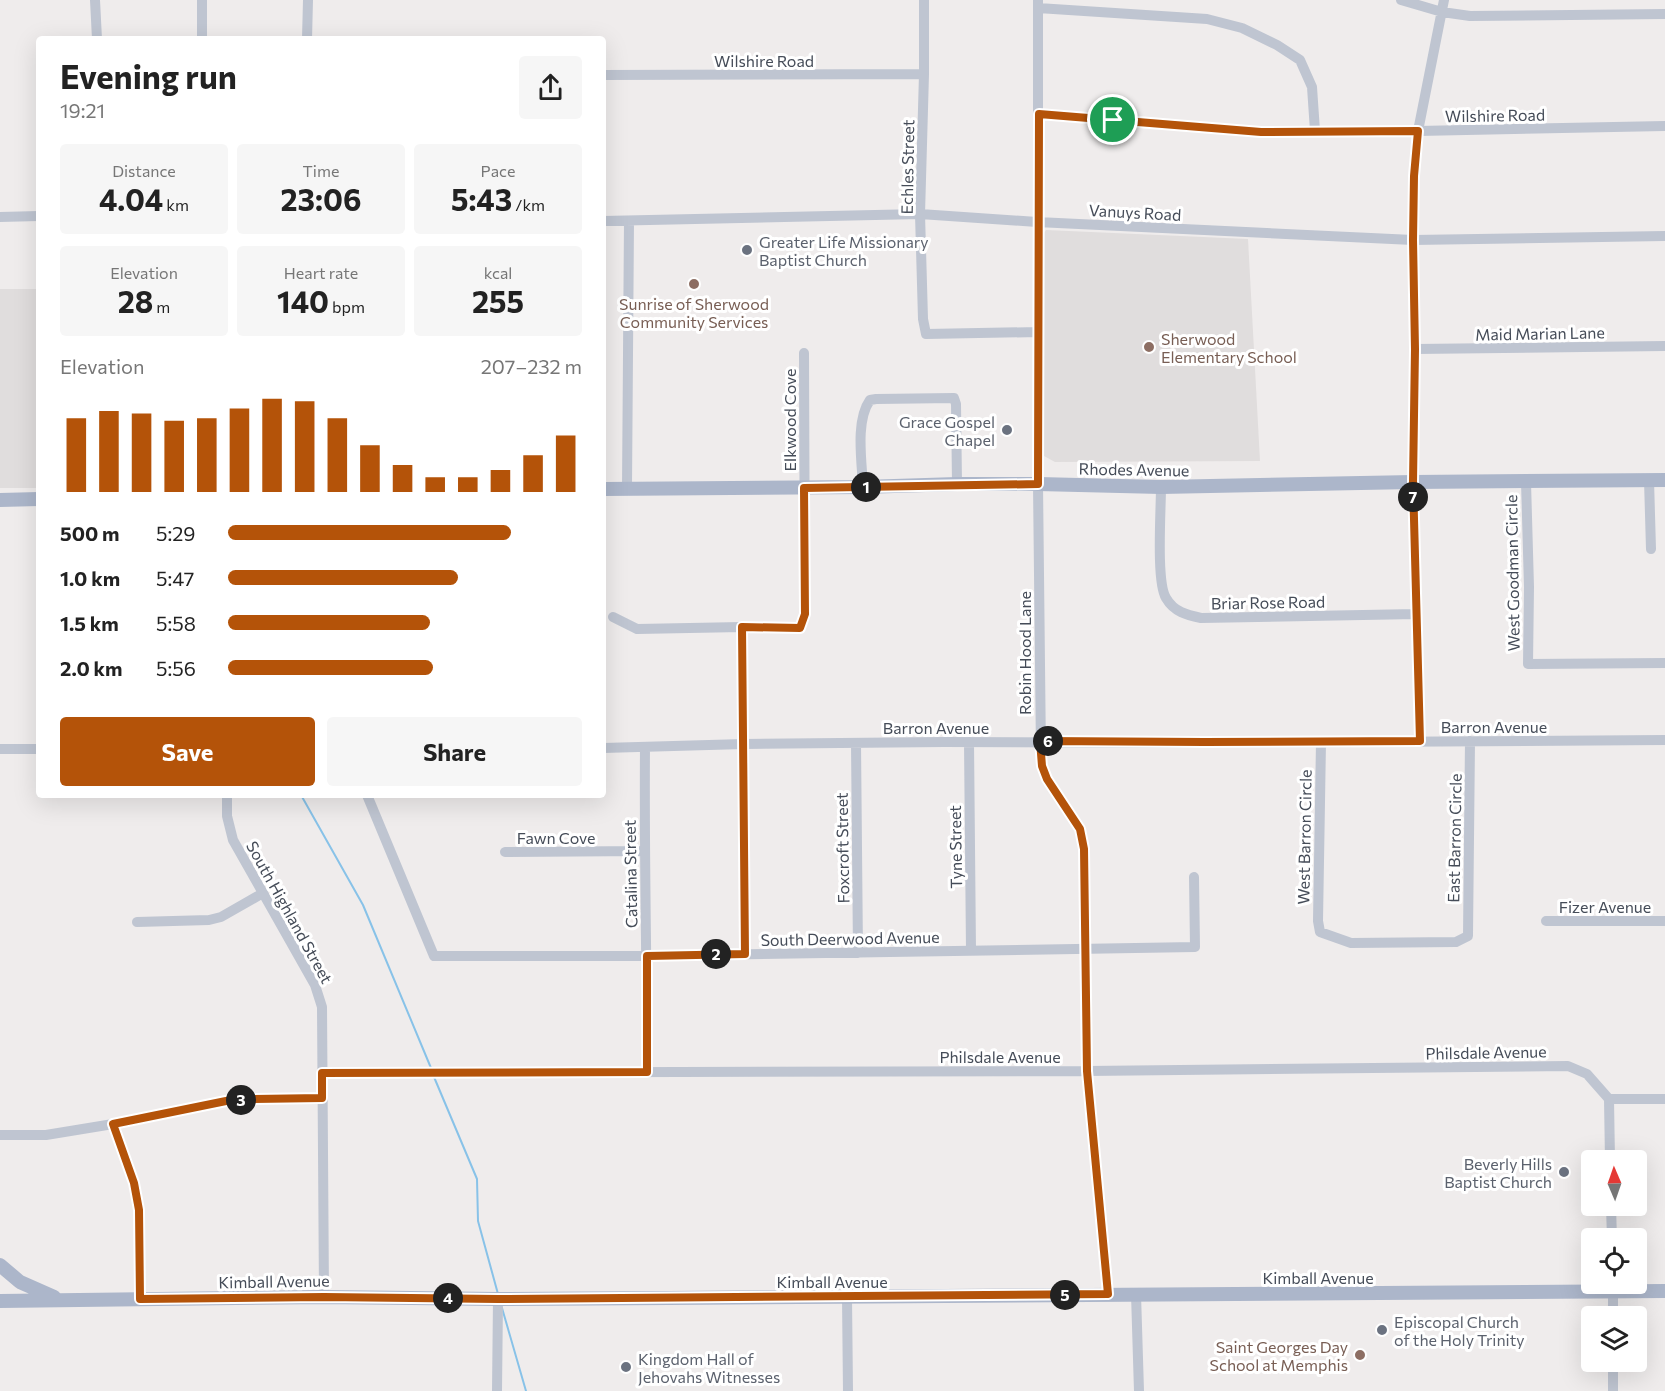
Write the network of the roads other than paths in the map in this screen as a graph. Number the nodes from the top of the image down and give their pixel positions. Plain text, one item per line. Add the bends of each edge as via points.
1 (95, 0) edge
2 (202, 0) edge
3 (308, 0) edge
4 (924, 0) edge
5 (1401, 0) edge
6 (1444, 0) edge
7 (1038, 4) edge
8 (1442, 12) junction
9 (1665, 14) edge
10 (97, 36) edge
11 (202, 36) edge
12 (308, 36) edge
13 (924, 74) junction
14 (606, 75) edge
15 (1039, 114) junction
16 (1665, 126) edge
17 (1315, 131) junction
18 (1418, 131) junction
19 (920, 214) junction
20 (36, 216) edge
21 (0, 217) edge
22 (606, 221) edge
23 (629, 221) junction
24 (1037, 222) junction
25 (1665, 236) edge
26 (1413, 240) junction
27 (1038, 332) junction
28 (1665, 346) edge
29 (1415, 349) junction
30 (804, 354) dead end
31 (1649, 480) junction
32 (1665, 480) edge
33 (1413, 482) junction
34 (1526, 482) junction
35 (957, 484) junction
36 (1038, 484) junction
37 (863, 487) junction
38 (1161, 487) junction
39 (627, 488) junction
40 (804, 488) junction
41 (606, 489) edge
42 (36, 499) edge
43 (0, 500) edge
44 (1651, 549) dead end
45 (1416, 614) junction
46 (613, 617) dead end
47 (742, 627) junction
48 (1665, 663) edge
49 (1665, 740) edge
50 (1040, 741) junction
51 (1420, 741) junction
52 (1470, 741) junction
53 (969, 742) junction
54 (1321, 742) junction
55 (856, 743) junction
56 (744, 744) junction
57 (606, 748) edge
58 (645, 748) junction
59 (0, 749) edge
60 (36, 749) edge
61 (226, 798) edge
62 (368, 798) edge
63 (644, 851) junction
64 (505, 852) dead end
65 (1194, 877) dead end
66 (263, 892) junction
67 (1545, 921) dead end
68 (1665, 921) edge
69 (136, 922) dead end
70 (1320, 932) joint
71 (1084, 949) junction
72 (971, 951) junction
73 (858, 953) junction
74 (745, 954) junction
75 (647, 956) junction
76 (1087, 1071) junction
77 (647, 1072) junction
78 (322, 1073) junction
79 (322, 1098) junction
80 (1609, 1099) junction
81 (1665, 1099) edge
82 (113, 1124) junction
83 (0, 1135) edge
84 (1610, 1150) edge
85 (0, 1265) edge
86 (1581, 1288) edge
87 (1647, 1290) edge
88 (1665, 1291) edge
89 (1108, 1294) junction
90 (1136, 1294) junction
91 (324, 1297) junction
92 (848, 1297) junction
93 (58, 1299) junction
94 (140, 1299) junction
95 (498, 1299) junction
96 (0, 1301) edge
97 (1613, 1372) edge
98 (497, 1391) edge
99 (848, 1391) edge
100 (1139, 1391) edge
101 (1613, 1391) edge

1 - 10 street
2 - 11 street
3 - 12 street
4 - 13 street, Echles Street
5 - 8 street
6 - 8 street
7 - 15 street, Robin Hood Lane
7 - 17 street via 1207,19 1242,28 1300,60 1312,87
8 - 9 street via 1470,16
8 - 18 street
13 - 14 street, Wilshire Road
13 - 19 street, Echles Street
15 - 17 street, Wilshire Road via 1261,132
15 - 24 street, Robin Hood Lane
16 - 18 street, Wilshire Road
17 - 18 street, Wilshire Road
18 - 26 street
19 - 23 street, Vanuys Road
19 - 24 street, Vanuys Road
19 - 27 street, Echles Street via 926,334
20 - 21 street
22 - 23 street, Vanuys Road
23 - 39 street
24 - 26 street, Vanuys Road
24 - 27 street, Robin Hood Lane
25 - 26 street, Vanuys Road
26 - 29 street
27 - 36 street, Robin Hood Lane
28 - 29 street, Maid Marian Lane
29 - 33 street
30 - 40 street, Elkwood Cove
31 - 32 main road, Rhodes Avenue
31 - 34 main road, Rhodes Avenue
31 - 44 street
33 - 34 main road, Rhodes Avenue
33 - 38 main road, Rhodes Avenue
33 - 45 street
34 - 48 street, West Goodman Circle via 1528,664
35 - 36 main road, Rhodes Avenue
35 - 37 main road, Rhodes Avenue
35 - 37 street via 954,398 876,399 867,404 861,434
36 - 38 main road, Rhodes Avenue
36 - 50 street, Robin Hood Lane
37 - 40 main road, Rhodes Avenue
38 - 45 street, Briar Rose Road via 1160,573 1165,597 1180,613 1201,618
39 - 40 main road, Rhodes Avenue
39 - 41 main road, Rhodes Avenue
40 - 47 street, Elkwood Cove via 805,614 800,628
42 - 43 main road
45 - 51 street
46 - 47 street via 637,628
47 - 56 street
49 - 52 street, Barron Avenue
50 - 53 street, Barron Avenue
50 - 54 street, Barron Avenue
50 - 71 street, Robin Hood Lane via 1047,779 1080,829 1084,849
51 - 52 street, Barron Avenue
51 - 54 street, Barron Avenue
52 - 70 street, East Barron Circle via 1468,936 1456,942 1351,942
53 - 55 street, Barron Avenue
53 - 72 street, Tyne Street
54 - 70 street, West Barron Circle
55 - 56 street, Barron Avenue
55 - 73 street, Foxcroft Street
56 - 58 street, Barron Avenue
56 - 74 street
57 - 58 street, Barron Avenue
58 - 63 street, Catalina Street
59 - 60 street
61 - 66 street, South Highland Street via 233,840
62 - 75 street, South Deerwood Avenue via 434,956
63 - 64 street, Fawn Cove
63 - 75 street, Catalina Street
65 - 71 street, South Deerwood Avenue via 1195,947
66 - 69 street via 209,920
66 - 78 street, South Highland Street via 315,985 322,1007
67 - 68 street, Fizer Avenue
71 - 72 street, South Deerwood Avenue
71 - 76 street, Robin Hood Lane
72 - 73 street, South Deerwood Avenue
73 - 74 street, South Deerwood Avenue
74 - 75 street, South Deerwood Avenue
75 - 77 street, Catalina Street
76 - 77 street, Philsdale Avenue
76 - 80 street, Philsdale Avenue via 1568,1066 1587,1074
76 - 89 street, Robin Hood Lane
77 - 78 street, Philsdale Avenue
78 - 79 street, South Highland Street
79 - 82 street via 226,1101
79 - 91 street, South Highland Street
80 - 81 street
80 - 84 street
82 - 83 street via 46,1135
82 - 94 street via 134,1183 139,1210
85 - 93 main road via 20,1282
86 - 90 main road, Kimball Avenue
87 - 88 main road, Kimball Avenue
89 - 90 main road, Kimball Avenue
89 - 92 main road, Kimball Avenue
90 - 100 street
91 - 94 main road, Kimball Avenue
91 - 95 main road, Kimball Avenue
92 - 95 main road, Kimball Avenue
92 - 99 street
93 - 94 main road, Kimball Avenue
93 - 96 main road, Kimball Avenue
95 - 98 street
97 - 101 street

